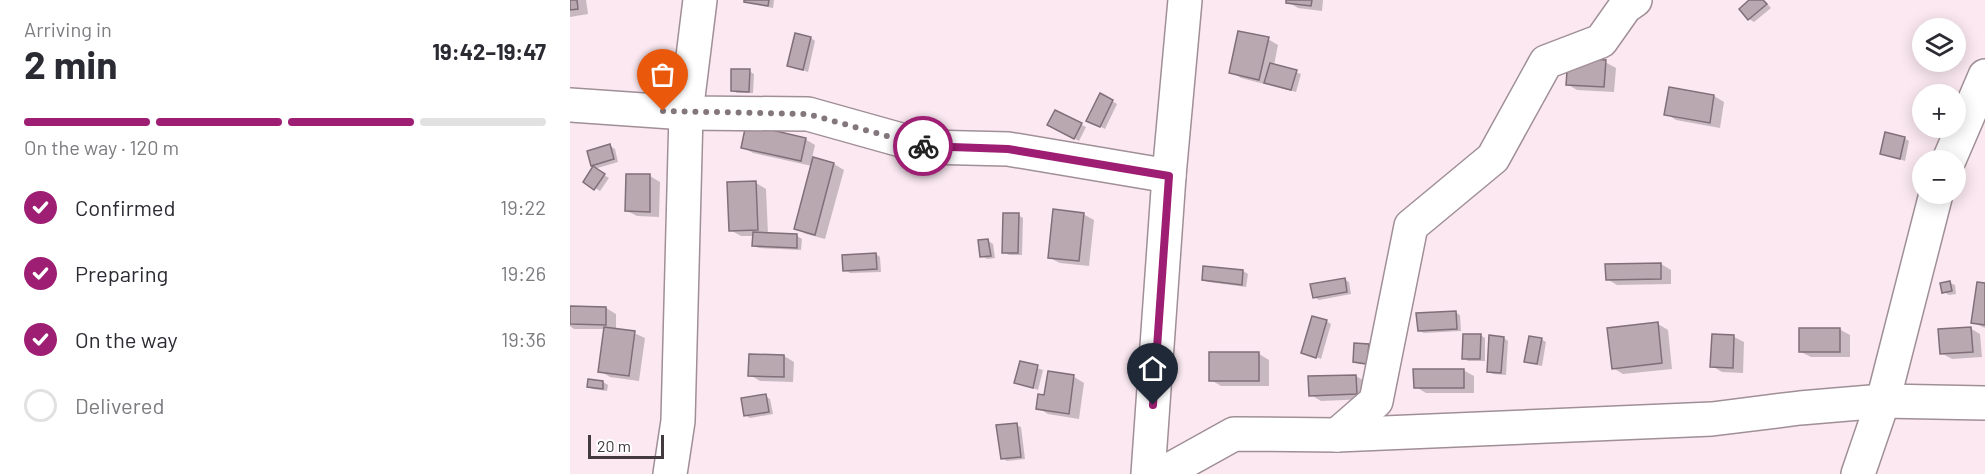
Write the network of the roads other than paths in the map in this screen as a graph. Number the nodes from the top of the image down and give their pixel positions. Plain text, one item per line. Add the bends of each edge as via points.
1 (700, 0) edge
2 (1185, 0) edge
3 (1635, 0) edge
4 (1985, 76) edge
5 (570, 105) edge
6 (686, 113) junction
7 (1954, 150) edge
8 (1169, 176) junction
9 (1933, 204) edge
10 (1883, 401) junction
11 (1985, 403) edge
12 (1336, 435) junction
13 (670, 474) edge
14 (1148, 474) edge
15 (1162, 474) edge
16 (1858, 474) edge

1 - 6 street
2 - 8 street
3 - 12 street via 1625,7 1601,41 1546,62 1492,158 1411,226 1376,401
4 - 7 street
5 - 6 street
6 - 8 street via 808,114 926,147 1008,149
6 - 13 street via 678,421
8 - 14 street
9 - 10 street
10 - 11 street
10 - 12 street via 1712,419
10 - 16 street
12 - 15 street via 1234,434

